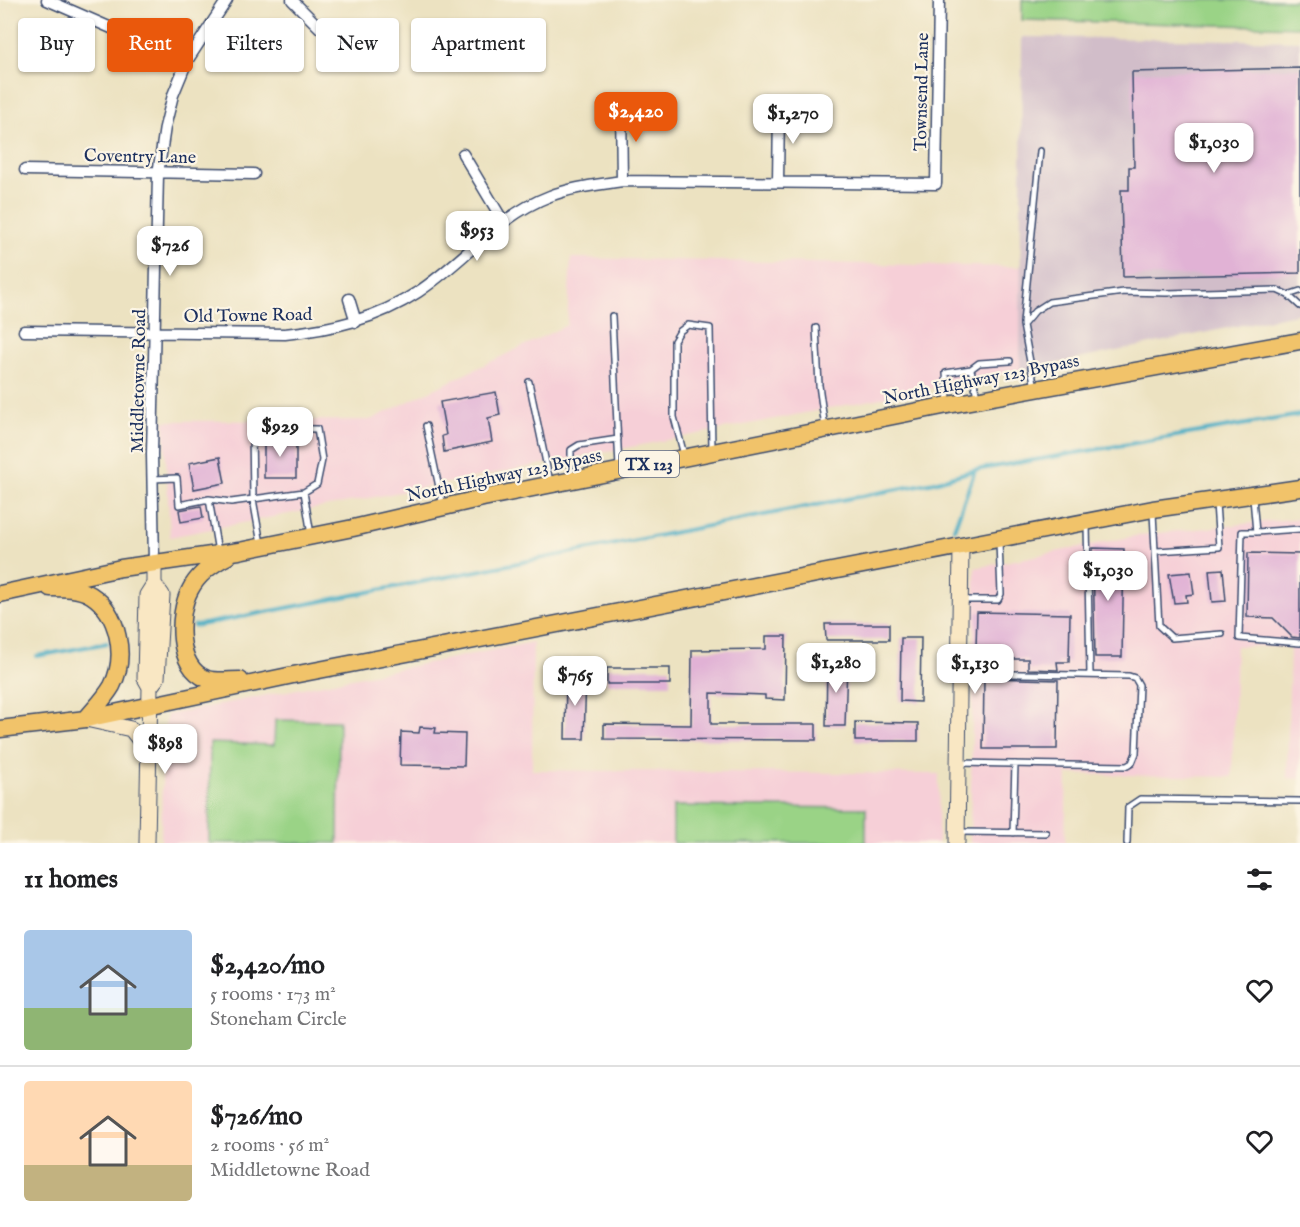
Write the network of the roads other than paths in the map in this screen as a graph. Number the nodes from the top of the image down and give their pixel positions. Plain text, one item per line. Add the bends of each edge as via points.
1 (47, 0) edge
2 (227, 0) edge
3 (292, 0) edge
4 (939, 0) edge
5 (316, 23) edge
6 (107, 27) edge
7 (193, 53) edge
8 (184, 72) edge
9 (621, 105) dead end
10 (779, 109) dead end
11 (1040, 151) dead end
12 (463, 154) dead end
13 (25, 170) dead end
14 (158, 174) junction
15 (254, 174) dead end
16 (622, 181) junction
17 (778, 182) junction
18 (936, 184) joint
19 (504, 221) junction
20 (1300, 291) edge
21 (1288, 295) junction
22 (349, 299) dead end
23 (1300, 306) edge
24 (612, 316) dead end
25 (356, 322) junction
26 (1023, 325) junction
27 (816, 328) dead end
28 (24, 331) dead end
29 (156, 333) junction
30 (1300, 340) edge
31 (1010, 361) dead end
32 (971, 369) junction
33 (529, 382) dead end
34 (1035, 388) junction
35 (978, 399) junction
36 (948, 405) junction
37 (426, 426) dead end
38 (825, 429) junction
39 (618, 439) junction
40 (712, 452) junction
41 (684, 458) junction
42 (619, 470) junction
43 (152, 479) junction
44 (571, 480) junction
45 (550, 484) junction
46 (1300, 488) edge
47 (304, 492) junction
48 (1253, 494) junction
49 (209, 499) junction
50 (253, 499) junction
51 (1216, 499) junction
52 (443, 507) junction
53 (1153, 509) junction
54 (1086, 522) junction
55 (1300, 529) edge
56 (1256, 532) junction
57 (312, 536) junction
58 (998, 539) junction
59 (261, 546) junction
60 (961, 546) junction
61 (239, 551) junction
62 (1157, 551) junction
63 (218, 554) junction
64 (154, 563) junction
65 (24, 590) junction
66 (0, 594) edge
67 (960, 600) junction
68 (1222, 634) dead end
69 (1300, 643) edge
70 (959, 673) junction
71 (293, 675) junction
72 (1090, 675) junction
73 (150, 706) junction
74 (86, 719) junction
75 (0, 729) edge
76 (149, 752) junction
77 (958, 763) junction
78 (1015, 764) junction
79 (1300, 801) edge
80 (1013, 833) junction
81 (1046, 833) dead end
82 (957, 838) edge
83 (147, 843) edge
84 (1127, 843) edge

1 - 6 street
2 - 7 street, Middletowne Road
3 - 5 street
4 - 18 street, Townsend Lane
8 - 14 street, Middletowne Road via 168,117
9 - 16 street
10 - 17 street
11 - 26 lane
12 - 19 street
13 - 14 street, Coventry Lane
14 - 15 street, Coventry Lane
14 - 29 street, Middletowne Road
16 - 17 street, Old Towne Road
16 - 19 street, Old Towne Road via 551,195
17 - 18 street, Old Towne Road
19 - 25 street, Old Towne Road via 419,292
20 - 21 lane
21 - 23 lane
21 - 26 lane via 1277,290 1125,292 1049,302
22 - 25 street
24 - 39 lane
25 - 29 street, Old Towne Road via 285,334
26 - 34 lane
27 - 38 lane
28 - 29 street, Old Towne Road
29 - 43 street, Middletowne Road
30 - 34 main road, North Highway 123 Bypass / TX 123
31 - 32 lane via 979,363
32 - 35 lane
32 - 36 lane via 946,373
33 - 45 lane
34 - 35 main road, North Highway 123 Bypass / TX 123
35 - 36 main road, North Highway 123 Bypass / TX 123
36 - 38 main road, North Highway 123 Bypass / TX 123
37 - 52 lane
38 - 40 main road, North Highway 123 Bypass / TX 123
39 - 42 lane
39 - 44 lane via 579,445 571,450
40 - 41 main road, North Highway 123 Bypass / TX 123
40 - 41 lane via 710,328 688,325 675,341 674,417
41 - 42 main road, North Highway 123 Bypass / TX 123
42 - 44 main road, North Highway 123 Bypass / TX 123
43 - 49 lane via 177,478 178,505
43 - 64 street, Middletowne Road
44 - 45 main road, North Highway 123 Bypass / TX 123
45 - 52 main road, North Highway 123 Bypass / TX 123
46 - 48 main road
47 - 50 lane
47 - 50 lane via 317,484 322,460 317,429 252,428
47 - 57 lane
48 - 51 main road
48 - 56 lane
49 - 50 lane
49 - 63 lane
50 - 59 lane
51 - 53 main road
51 - 62 lane via 1219,547
52 - 57 main road, North Highway 123 Bypass / TX 123
53 - 54 main road
53 - 62 lane
54 - 58 main road
54 - 72 lane
55 - 56 lane
56 - 69 lane via 1242,532 1239,638
57 - 59 main road, North Highway 123 Bypass / TX 123
58 - 60 main road
58 - 67 lane via 998,600
59 - 61 main road, North Highway 123 Bypass / TX 123
60 - 67 street
60 - 71 main road
61 - 63 main road, North Highway 123 Bypass / TX 123
61 - 71 main road via 208,568 189,591 182,627 187,659 207,679
62 - 68 lane via 1160,626 1172,638
63 - 64 main road, North Highway 123 Bypass / TX 123
64 - 65 main road, North Highway 123 Bypass / TX 123 via 66,578
64 - 73 street via 154,584 147,595 145,678 150,687
65 - 66 main road, North Highway 123 Bypass / TX 123
65 - 74 main road via 80,591 104,606 112,619 120,652 118,668 113,685
67 - 70 street
70 - 72 lane
70 - 77 street
71 - 73 main road
72 - 78 lane via 1129,676 1139,685 1136,753 1132,763
73 - 74 main road
73 - 76 street
74 - 75 main road
74 - 76 street via 131,729
76 - 83 street
77 - 78 lane
77 - 82 street
78 - 80 lane
79 - 84 lane via 1140,799 1128,807
80 - 81 lane
80 - 82 lane

